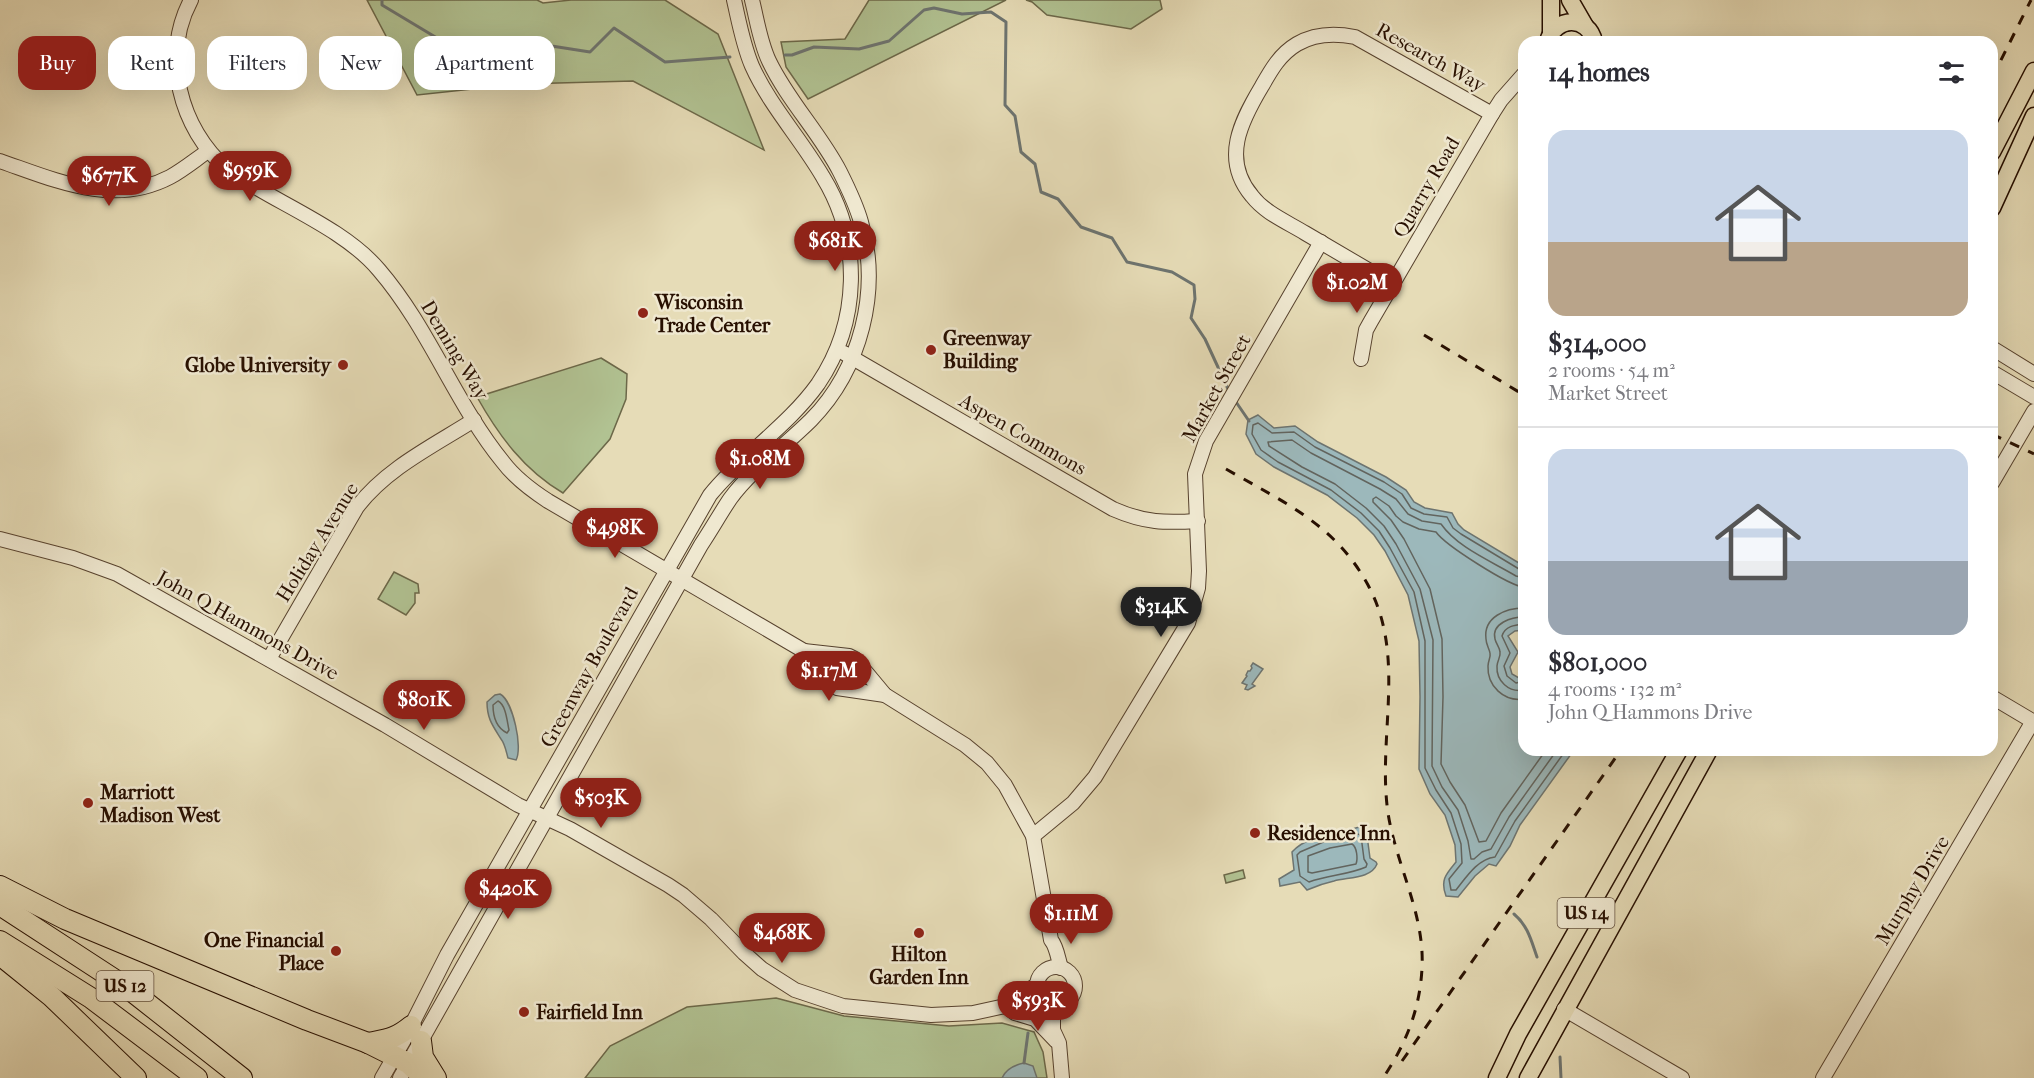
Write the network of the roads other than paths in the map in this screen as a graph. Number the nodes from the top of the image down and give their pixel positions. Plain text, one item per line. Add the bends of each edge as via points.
1 (190, 0) edge
2 (734, 0) edge
3 (752, 0) edge
4 (1551, 0) edge
5 (1570, 0) edge
6 (1585, 26) junction
7 (1549, 36) edge
8 (1552, 36) edge
9 (1592, 36) edge
10 (2034, 70) edge
11 (1518, 81) edge
12 (1492, 114) junction
13 (2034, 116) edge
14 (1998, 140) edge
15 (208, 151) junction
16 (0, 161) edge
17 (1998, 195) edge
18 (1321, 242) junction
19 (1392, 284) junction
20 (837, 350) junction
21 (1998, 352) edge
22 (853, 358) junction
23 (1361, 359) dead end
24 (2034, 374) edge
25 (1998, 375) edge
26 (2034, 396) edge
27 (2034, 411) edge
28 (474, 420) junction
29 (1998, 473) edge
30 (1198, 521) junction
31 (0, 539) edge
32 (666, 570) junction
33 (681, 579) junction
34 (804, 651) junction
35 (269, 659) junction
36 (885, 695) junction
37 (1998, 701) edge
38 (2033, 721) edge
39 (1675, 756) edge
40 (1706, 756) edge
41 (530, 810) junction
42 (548, 818) junction
43 (1033, 836) junction
44 (0, 886) edge
45 (0, 905) edge
46 (1051, 940) junction
47 (0, 941) edge
48 (0, 955) edge
49 (1061, 968) junction
50 (1046, 970) junction
51 (1037, 986) junction
52 (1046, 1001) junction
53 (1065, 1002) junction
54 (1005, 1006) junction
55 (1564, 1009) junction
56 (416, 1034) junction
57 (368, 1043) junction
58 (1059, 1043) junction
59 (401, 1066) edge
60 (136, 1078) edge
61 (197, 1078) edge
62 (242, 1078) edge
63 (382, 1078) edge
64 (424, 1078) edge
65 (436, 1078) edge
66 (1062, 1078) edge
67 (1497, 1078) edge
68 (1528, 1078) edge
69 (1682, 1078) edge
70 (1823, 1078) edge

1 - 15 street, Deming Way via 178,40 178,77 186,113
2 - 20 street, Greenway Boulevard via 752,66 822,175 841,215 849,248 851,289
3 - 22 street, Greenway Boulevard via 769,60 837,167 862,224 868,258 866,310
4 - 7 main road
5 - 6 main road
6 - 8 main road via 1563,23
6 - 9 main road
10 - 14 main road
11 - 12 street, Quarry Road
12 - 18 street, Research Way via 1354,37 1321,36 1290,48 1274,66 1244,118 1237,138 1237,159 1253,197 1272,214
12 - 19 street, Quarry Road
13 - 17 main road
15 - 16 street via 168,178 114,191 82,188
15 - 28 street, Deming Way via 237,176 343,238 373,262 404,304
18 - 19 street, Research Way
18 - 30 street, Market Street via 1206,441 1195,474
19 - 23 street, Quarry Road via 1366,330
20 - 22 street, Aspen Commons
20 - 32 street, Greenway Boulevard via 804,402 710,495
21 - 24 street
22 - 30 street, Aspen Commons via 1113,509 1165,523
22 - 33 street, Greenway Boulevard via 824,406 731,498
25 - 26 street
27 - 29 street
28 - 32 street, Deming Way via 503,463 526,486
28 - 35 street, Holiday Avenue via 398,467 365,496
30 - 43 street, Market Street via 1198,588 1188,623 1095,777 1073,803
31 - 35 street, John Q Hammons Drive via 107,569
32 - 33 street, Deming Way
32 - 41 street, Greenway Boulevard
33 - 34 street, Deming Way
33 - 42 street, Greenway Boulevard
34 - 36 street, Deming Way via 837,688
34 - 36 street, Deming Way via 855,659
35 - 41 street, John Q Hammons Drive
36 - 43 street, Deming Way via 957,739 987,763 1005,785
37 - 38 street
38 - 70 street, Murphy Drive
39 - 67 main road, US 14
40 - 55 main road, US 14
41 - 42 street, John Q Hammons Drive
41 - 56 street, Greenway Boulevard via 447,955
42 - 54 street, John Q Hammons Drive via 683,895 762,969 808,996 843,1006 931,1015
42 - 56 street, Greenway Boulevard
43 - 46 street, Deming Way
44 - 57 highway via 87,929
45 - 62 highway, US 12 via 129,989
46 - 49 street, Deming Way
46 - 50 street, Deming Way via 1047,945
47 - 61 highway, US 12 via 91,998
48 - 60 highway via 63,1006
49 - 50 street
49 - 53 street via 1074,982 1072,996
50 - 51 street
51 - 52 street
51 - 54 street, John Q Hammons Drive
52 - 53 street via 1055,1005
52 - 54 street, John Q Hammons Drive
52 - 58 street via 1053,1012 1053,1030
53 - 58 street
54 - 58 street via 1035,1018
55 - 68 main road, US 14
55 - 69 street
56 - 57 highway
56 - 59 street, Greenway Boulevard
56 - 65 highway via 423,1057
57 - 59 highway
58 - 66 street
59 - 63 street, Greenway Boulevard
59 - 64 highway

